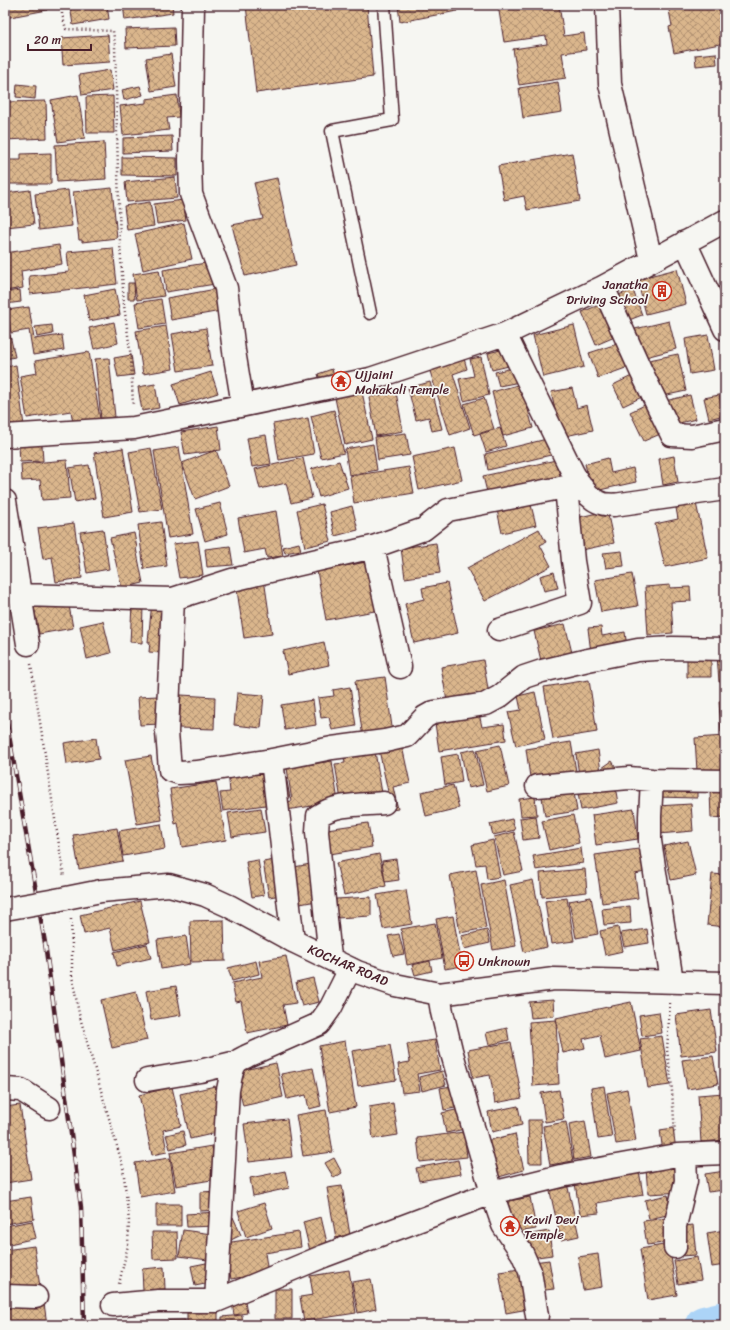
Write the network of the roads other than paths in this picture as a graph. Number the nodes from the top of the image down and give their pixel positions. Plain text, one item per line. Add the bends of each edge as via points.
1 (193, 5) edge
2 (384, 5) edge
3 (607, 5) edge
4 (725, 221) edge
5 (685, 242) junction
6 (651, 260) junction
7 (603, 287) junction
8 (370, 313) dead end
9 (725, 329) edge
10 (505, 334) junction
11 (244, 405) junction
12 (725, 429) edge
13 (5, 436) edge
14 (573, 485) junction
15 (725, 490) edge
16 (5, 501) edge
17 (373, 547) junction
18 (19, 595) junction
19 (173, 599) junction
20 (498, 630) dead end
21 (28, 644) road end
22 (725, 649) edge
23 (400, 667) dead end
24 (272, 760) junction
25 (652, 780) junction
26 (725, 781) edge
27 (537, 786) dead end
28 (384, 802) dead end
29 (5, 909) edge
30 (293, 941) junction
31 (330, 958) junction
32 (350, 969) junction
33 (672, 981) junction
34 (725, 983) edge
35 (439, 994) junction
36 (237, 1062) junction
37 (147, 1080) dead end
38 (5, 1089) edge
39 (48, 1108) dead end
40 (725, 1153) edge
41 (681, 1155) junction
42 (492, 1193) junction
43 (675, 1247) dead end
44 (5, 1296) edge
45 (36, 1297) dead end
46 (216, 1302) junction
47 (114, 1305) road end
48 (537, 1316) dead end

1 - 11 street via 191,194 226,288
2 - 8 lane via 392,120 332,131
3 - 6 street via 610,84
4 - 5 street
5 - 6 street
5 - 9 street
6 - 7 street
7 - 10 street
7 - 12 street via 672,435 692,436
10 - 11 street via 370,379
10 - 14 street
11 - 13 street via 134,428
14 - 15 street via 602,504 614,505
14 - 17 street via 448,510 424,529
14 - 20 street via 573,561 580,603
16 - 18 street
17 - 19 street via 232,580
17 - 23 street
18 - 19 street
18 - 21 street
19 - 24 street via 167,732 170,770 179,773 197,772
22 - 24 street via 638,650 581,662 524,677 498,698 486,704 434,712 425,717 407,736
24 - 30 street
25 - 26 street
25 - 27 street via 628,778
25 - 33 street via 650,841
28 - 31 street via 337,807 318,816 317,832
29 - 30 street, KOCHAR ROAD, bridge via 101,891 169,885 205,895
30 - 31 street, KOCHAR ROAD
31 - 32 street, KOCHAR ROAD
32 - 35 street, KOCHAR ROAD via 395,985
32 - 36 street via 331,1007 319,1024
33 - 34 street, KOCHAR ROAD
33 - 35 street, KOCHAR ROAD via 554,979
35 - 42 street via 451,1050
36 - 37 street
36 - 46 street via 228,1090
38 - 39 street via 21,1090
40 - 41 street
41 - 42 street via 561,1176
41 - 43 street via 686,1181 675,1226
42 - 46 street via 324,1256
42 - 48 street via 503,1225 522,1253 530,1271
44 - 45 street
46 - 47 street via 158,1301

